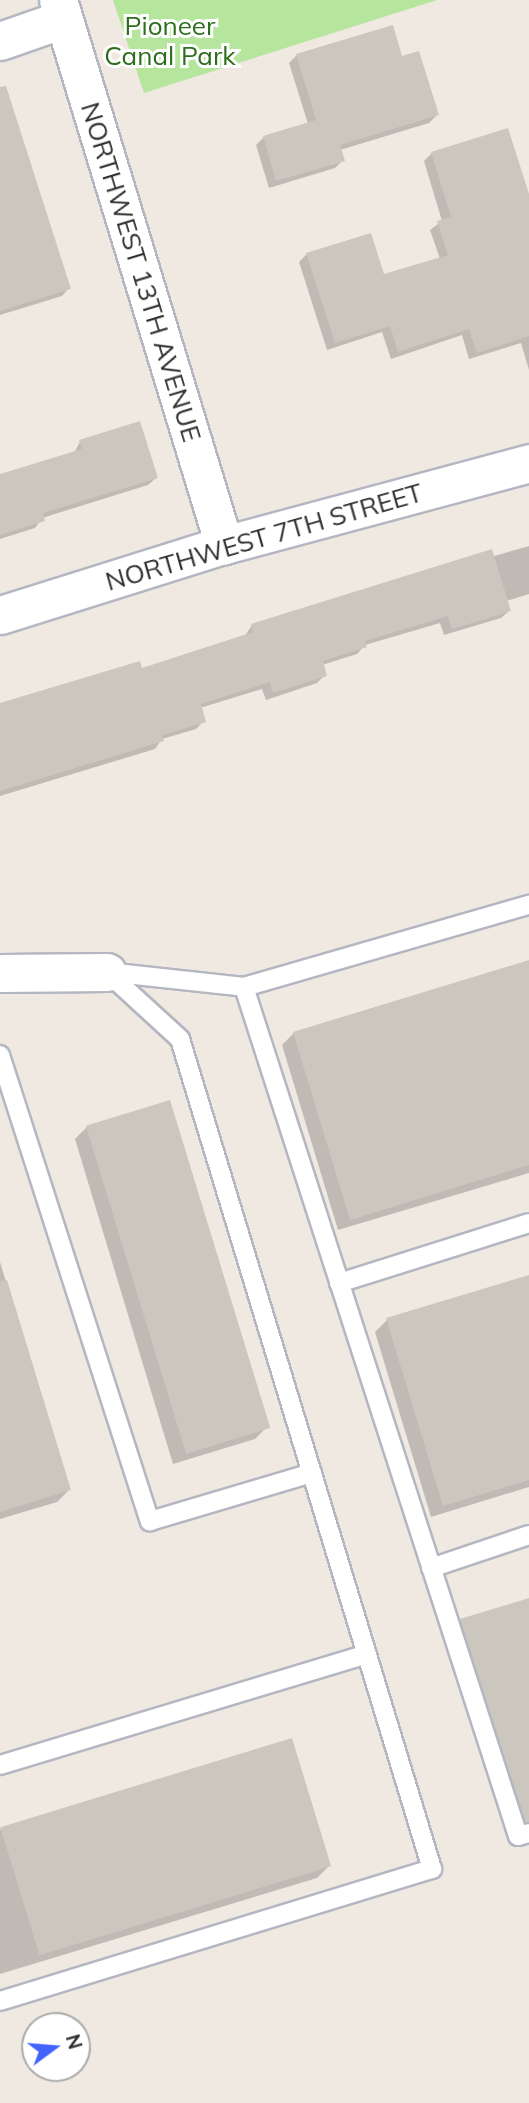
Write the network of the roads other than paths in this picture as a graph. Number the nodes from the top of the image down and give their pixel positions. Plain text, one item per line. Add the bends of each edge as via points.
1 (61, 10) edge
2 (0, 41) edge
3 (529, 463) edge
4 (224, 545) junction
5 (0, 615) edge
6 (529, 905) edge
7 (107, 972) junction
8 (0, 973) edge
9 (244, 987) junction
10 (0, 1055) edge
11 (529, 1223) edge
12 (339, 1283) junction
13 (312, 1473) junction
14 (529, 1535) edge
15 (431, 1568) junction
16 (367, 1654) junction
17 (0, 1765) edge
18 (529, 1833) edge
19 (0, 2001) edge

1 - 2 street
1 - 4 street, NORTHWEST 13TH AVENUE
3 - 4 street, NORTHWEST 7TH STREET
4 - 5 street, NORTHWEST 7TH STREET
6 - 9 lane
7 - 8 street
7 - 9 lane
7 - 13 lane via 180,1039
9 - 12 lane
10 - 13 lane via 150,1521
11 - 12 lane
12 - 15 lane
13 - 16 lane
14 - 15 lane
15 - 18 lane via 518,1836
16 - 17 lane
16 - 19 lane via 432,1869

